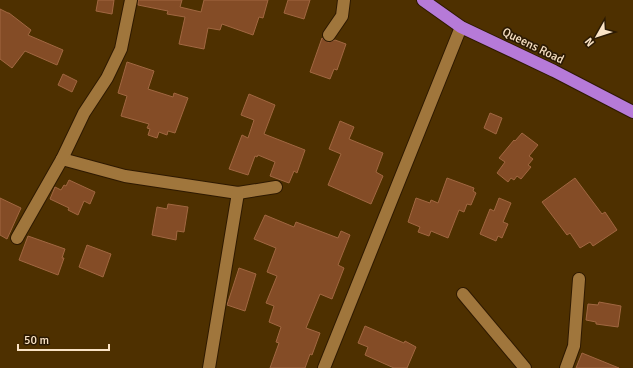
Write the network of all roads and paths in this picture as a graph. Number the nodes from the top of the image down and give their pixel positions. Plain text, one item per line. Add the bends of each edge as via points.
1 (131, 0) edge
2 (344, 0) edge
3 (423, 0) edge
4 (461, 27) junction
5 (329, 35) dead end
6 (633, 112) edge
7 (62, 159) junction
8 (276, 187) dead end
9 (238, 193) junction
10 (17, 238) dead end
11 (579, 279) dead end
12 (463, 294) dead end
13 (209, 368) edge
14 (324, 368) edge
15 (525, 368) edge
16 (566, 368) edge

1 - 7 street via 121,49 107,78 84,113
2 - 5 street via 342,16
3 - 4 highway, Queens Road
4 - 6 highway, Queens Road
4 - 14 street
7 - 9 street via 125,176
7 - 10 street
8 - 9 street
9 - 13 street
11 - 16 street via 574,346
12 - 15 street

